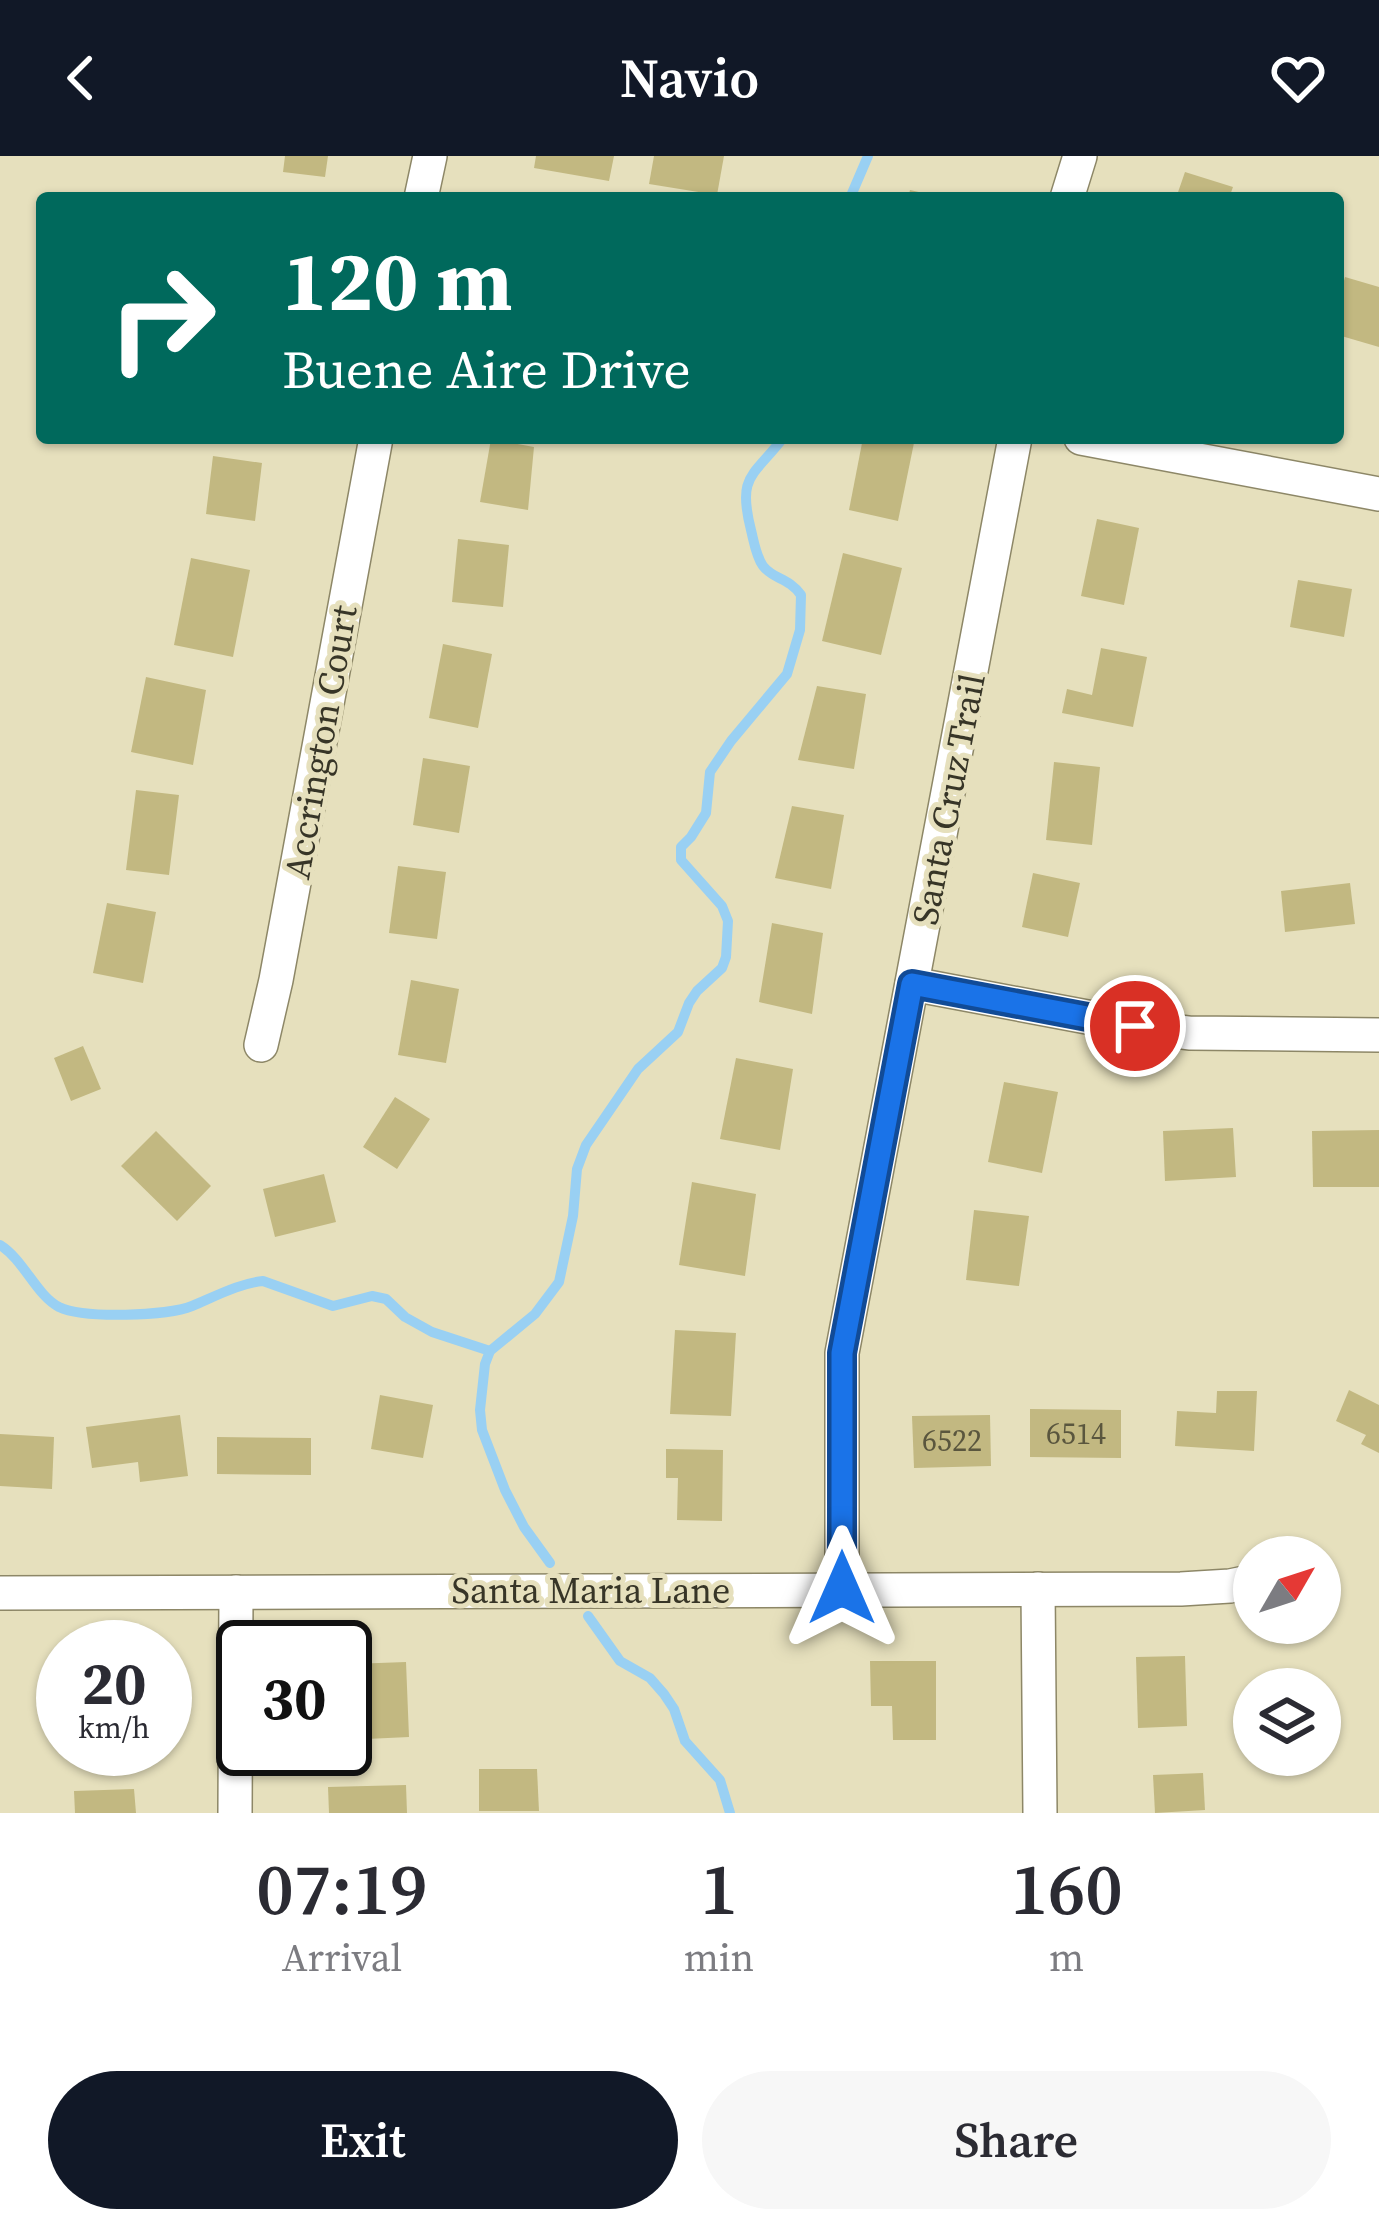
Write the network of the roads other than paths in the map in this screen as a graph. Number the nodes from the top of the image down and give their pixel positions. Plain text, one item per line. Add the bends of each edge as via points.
1 (430, 156) edge
2 (1080, 156) edge
3 (423, 192) edge
4 (1069, 192) edge
5 (375, 444) edge
6 (1015, 444) edge
7 (1113, 444) edge
8 (1379, 494) edge
9 (912, 984) junction
10 (1379, 1035) edge
11 (260, 1046) dead end
12 (1233, 1585) edge
13 (842, 1588) junction
14 (1039, 1589) junction
15 (236, 1592) junction
16 (0, 1593) edge
17 (235, 1813) edge
18 (1040, 1813) edge

1 - 3 street
2 - 4 street
5 - 11 street, Accrington Court
6 - 9 street, Santa Cruz Trail
7 - 8 street
9 - 10 street via 1189,1033
9 - 13 street, Santa Cruz Trail via 842,1353
12 - 14 street, Santa Maria Lane
13 - 14 street, Santa Maria Lane
13 - 15 street, Santa Maria Lane
14 - 18 street
15 - 16 street, Santa Maria Lane
15 - 17 street

